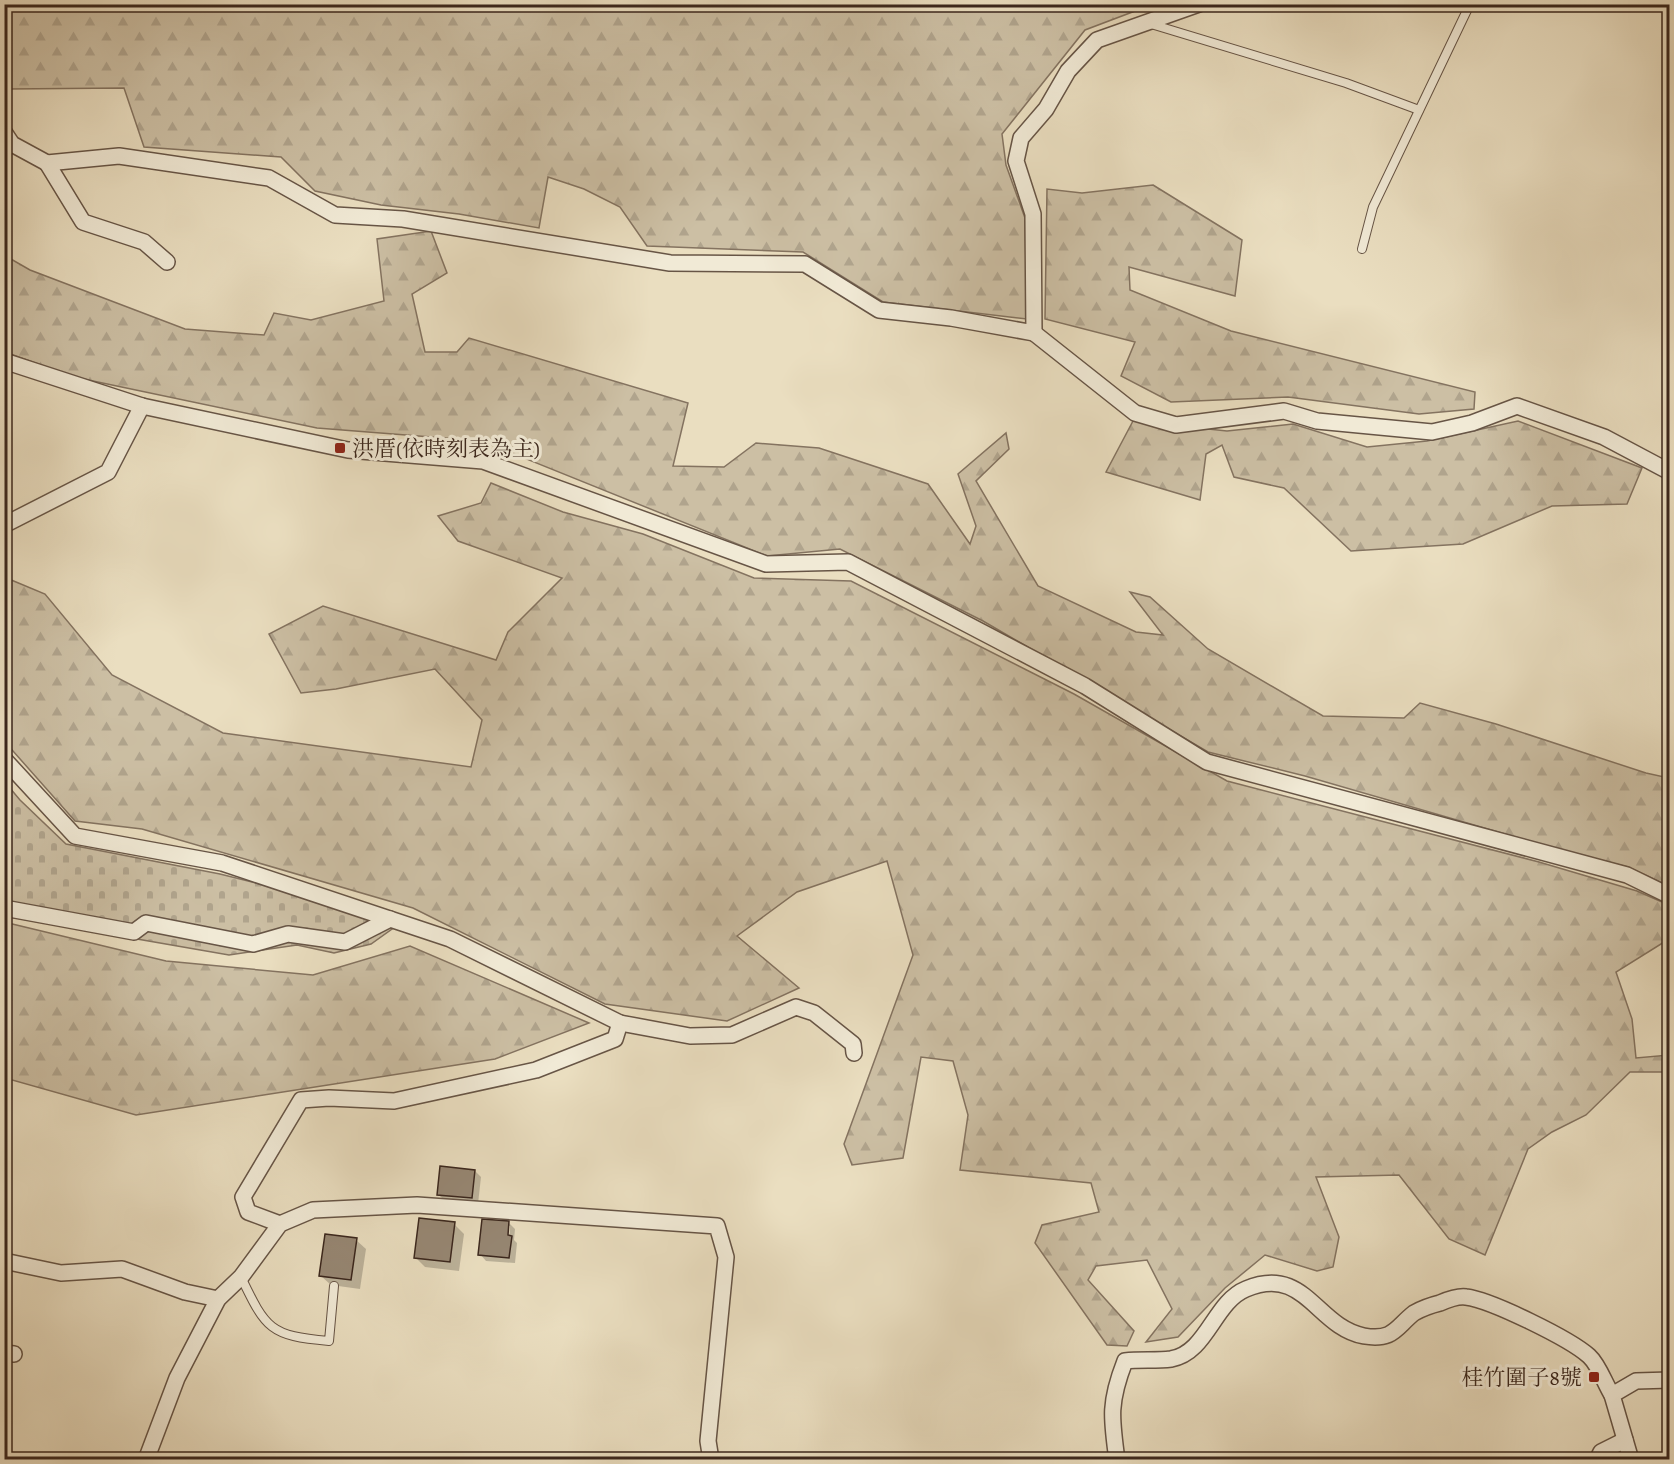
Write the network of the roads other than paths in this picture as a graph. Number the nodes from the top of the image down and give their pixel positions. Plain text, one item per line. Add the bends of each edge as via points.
1 (1199, 4) edge
2 (1470, 4) edge
3 (1147, 23) junction
4 (1419, 110) junction
5 (4, 132) edge
6 (48, 163) junction
7 (1362, 249) dead end
8 (167, 262) dead end
9 (1034, 333) junction
10 (4, 361) edge
11 (142, 406) junction
12 (1670, 472) edge
13 (4, 525) edge
14 (4, 759) edge
15 (1670, 896) edge
16 (4, 908) edge
17 (390, 919) junction
18 (620, 1023) junction
19 (855, 1053) dead end
20 (280, 1224) junction
21 (4, 1261) edge
22 (241, 1277) junction
23 (334, 1286) dead end
24 (218, 1299) junction
25 (1670, 1380) edge
26 (1612, 1395) junction
27 (1625, 1440) junction
28 (146, 1460) edge
29 (711, 1460) edge
30 (1117, 1460) edge
31 (1597, 1460) edge
32 (1630, 1460) edge

1 - 3 street
2 - 4 lane
3 - 4 lane via 1346,83
3 - 9 street via 1097,40 1068,71 1046,109 1021,138 1016,161 1033,214
4 - 7 lane via 1373,207
5 - 6 street via 12,144
6 - 8 street via 83,222 144,242
6 - 9 street via 119,156 269,178 335,215 403,219 670,263 805,264 879,310
9 - 12 street via 1135,413 1176,425 1284,411 1317,421 1432,432 1472,423 1517,406 1604,437
10 - 11 street
11 - 13 street via 108,472
11 - 15 street via 348,450 483,461 766,564 848,562 1085,686 1207,762 1627,875
14 - 17 street via 75,836 222,863
16 - 17 street via 134,932 146,924 253,944 288,934 345,942
17 - 18 street via 450,939
18 - 19 street via 690,1036 732,1035 796,1007 814,1014 853,1044
18 - 20 street via 615,1039 536,1070 394,1101 301,1100 243,1197 248,1212
20 - 22 street
20 - 29 street via 313,1210 417,1205 717,1226 726,1257 708,1441
21 - 24 street via 61,1273 122,1269 185,1292
22 - 23 lane via 261,1317 278,1331 306,1339 329,1341
22 - 24 street
24 - 28 street via 177,1378
25 - 26 street via 1636,1382
26 - 27 street
26 - 30 street via 1590,1357 1535,1324 1490,1304 1465,1296 1439,1303 1415,1313 1401,1328 1386,1336 1370,1337 1349,1333 1333,1323 1310,1298 1277,1283 1246,1289 1235,1296 1190,1351 1171,1359 1125,1361 1114,1388 1110,1414
27 - 31 street via 1600,1452
27 - 32 street

